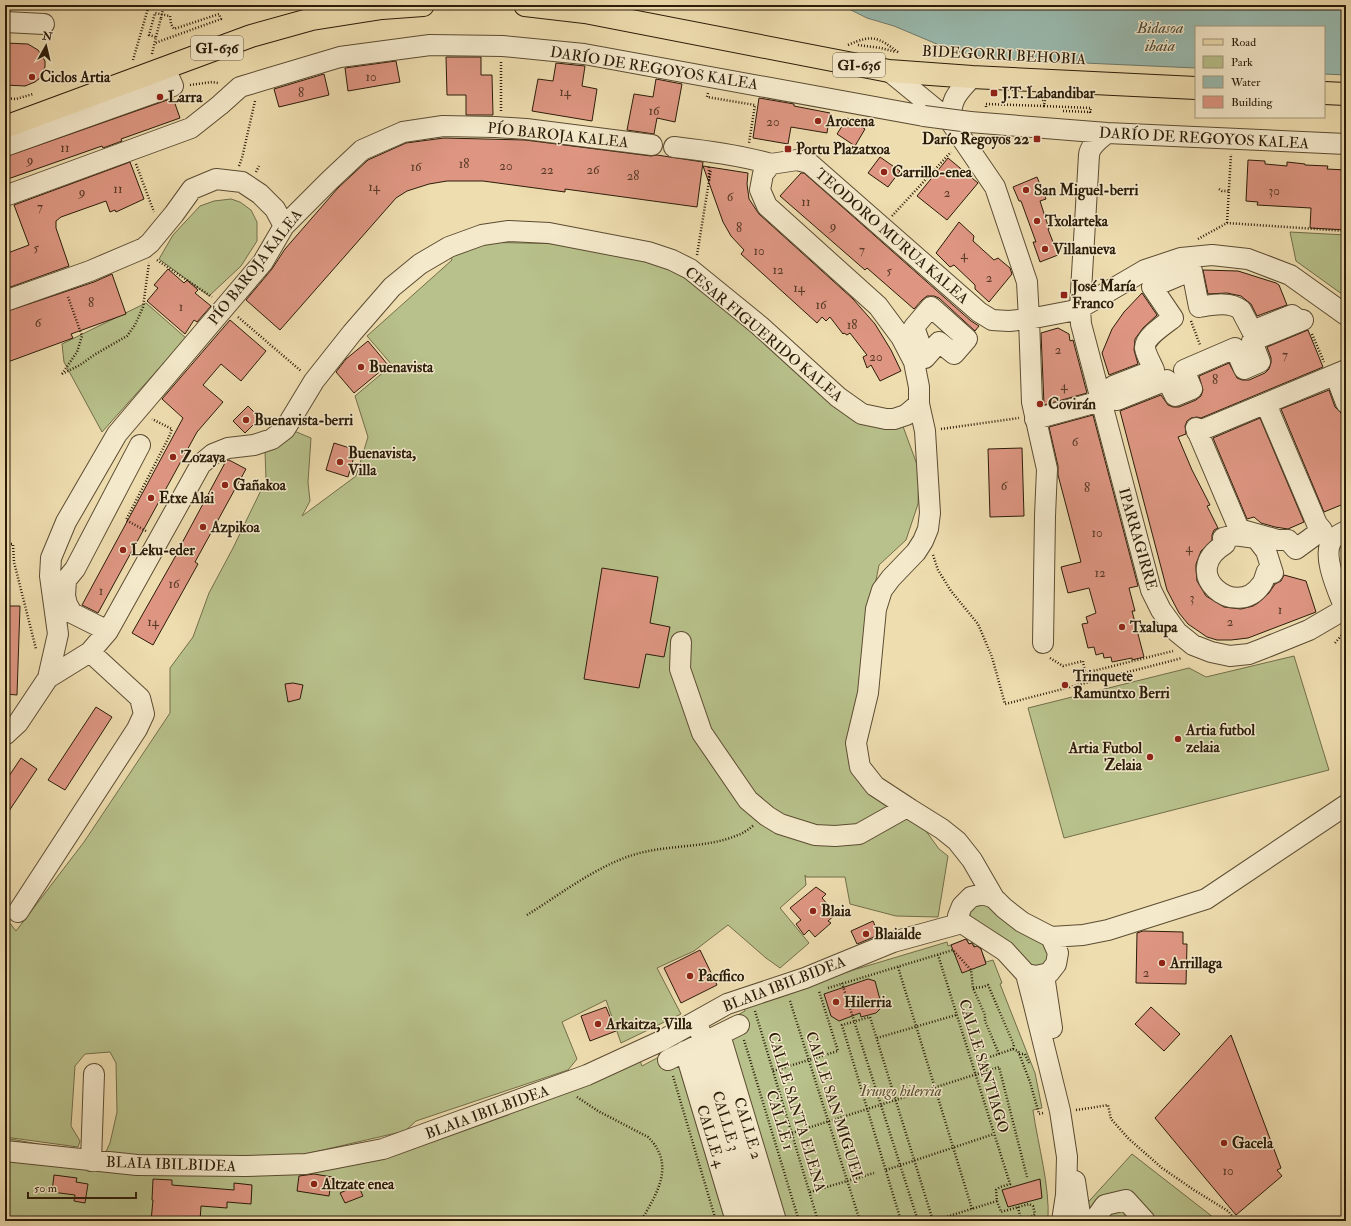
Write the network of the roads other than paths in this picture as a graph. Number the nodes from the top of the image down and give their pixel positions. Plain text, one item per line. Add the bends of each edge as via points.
1 (423, 5) edge
2 (525, 5) edge
3 (5, 22) edge
4 (44, 24) dead end
5 (898, 60) junction
6 (164, 69) junction
7 (972, 77) junction
8 (1195, 88) edge
9 (1325, 94) edge
10 (1346, 94) edge
11 (950, 120) junction
12 (10, 123) edge
13 (1063, 130) junction
14 (966, 131) junction
15 (1107, 134) junction
16 (1346, 144) edge
17 (652, 145) dead end
18 (5, 146) edge
19 (674, 147) dead end
20 (1090, 150) junction
21 (771, 164) junction
22 (5, 196) edge
23 (284, 226) junction
24 (1152, 287) joint
25 (5, 301) edge
26 (1080, 308) junction
27 (1346, 315) edge
28 (1030, 319) junction
29 (1342, 376) edge
30 (1101, 401) junction
31 (1346, 403) edge
32 (919, 404) junction
33 (1266, 404) junction
34 (1035, 417) junction
35 (140, 445) dead end
36 (1346, 531) edge
37 (58, 578) junction
38 (1345, 609) edge
39 (108, 631) junction
40 (681, 642) dead end
41 (1044, 643) dead end
42 (90, 652) junction
43 (48, 678) junction
44 (5, 735) edge
45 (1346, 805) edge
46 (907, 807) junction
47 (972, 860) junction
48 (994, 898) junction
49 (18, 912) dead end
50 (962, 914) junction
51 (941, 929) junction
52 (1055, 945) junction
53 (1035, 974) junction
54 (850, 976) road end
55 (697, 1021) junction
56 (739, 1025) road end
57 (694, 1047) junction
58 (94, 1074) dead end
59 (5, 1151) edge
60 (91, 1160) junction
61 (1075, 1181) dead end
62 (736, 1221) edge
63 (756, 1221) edge
64 (776, 1221) edge
65 (1062, 1221) edge
66 (1082, 1221) edge
67 (1092, 1221) edge
68 (1145, 1221) edge

1 - 6 main road, GI-636 via 382,8 312,19 251,36
2 - 5 main road, GI-636
3 - 4 street
5 - 7 main road, GI-636
5 - 11 street
6 - 12 main road, GI-636
6 - 18 street
7 - 8 main road, GI-636
7 - 11 street via 956,95 951,105
9 - 10 main road
11 - 14 street
13 - 14 street, DARÍO DE REGOYOS KALEA
13 - 15 street, DARÍO DE REGOYOS KALEA
13 - 20 street, DARÍO DE REGOYOS KALEA
14 - 22 street, DARÍO DE REGOYOS KALEA, bridge via 924,116 584,54 503,46 430,45 340,57 240,87 191,128
14 - 28 street via 995,187 1027,282
15 - 16 street, DARÍO DE REGOYOS KALEA
15 - 20 street
17 - 23 street, PÍO BAROJA KALEA via 495,127 443,126 403,132 362,150
19 - 21 street via 716,152
20 - 26 street, IPARRAGIRRE
21 - 28 street, TEODORO MURUA KALEA via 797,160 809,163 979,312 992,320
21 - 32 street via 763,174 760,190 767,206 878,306 901,337 914,362 919,387
23 - 25 street via 275,209 260,194 242,182 216,179 192,189 144,248
23 - 37 street, PÍO BAROJA KALEA via 263,262 117,434 66,522 51,558
24 - 24 street via 1192,271 1199,308 1214,305 1239,308 1252,331 1292,315 1303,320 1252,341 1260,362 1252,366 1244,369 1235,348 1184,370 1192,389 1175,396 1167,380 1117,400 1113,386 1154,370 1145,350 1146,344 1157,330 1173,318
26 - 27 street, TEODORO MURUA KALEA via 1145,270 1181,258 1212,255 1248,259 1290,275
26 - 28 street, TEODORO MURUA KALEA
26 - 30 street, IPARRAGIRRE via 1081,324
28 - 34 street via 1032,402
29 - 31 street
29 - 33 street
30 - 34 street
30 - 38 street, IPARRAGIRRE via 1151,590 1161,610 1178,632 1193,645 1230,656 1249,654 1309,630
32 - 39 street, CESAR FIGUERIDO KALEA via 906,415 894,419 862,414 838,397 760,326 690,269 672,260 648,252 549,233 509,232 482,235 449,247 420,264 392,287 314,381 285,429 272,439 254,445 228,448 213,454 201,464
32 - 46 street via 925,431 929,521 923,541 882,590 876,608 868,693 856,743 860,767 875,786
33 - 33 street via 1196,430 1239,529 1278,540 1288,540 1296,549 1322,530 1317,524
34 - 41 street via 1047,469
35 - 37 street via 74,569
36 - 38 street via 1333,539 1328,547 1330,568
37 - 39 street, PÍO BAROJA KALEA via 72,613
37 - 43 street, PÍO BAROJA KALEA via 58,634
39 - 42 street, CESAR FIGUERIDO KALEA
40 - 46 street via 680,669 702,733 748,800 767,816 780,824 815,835 835,836 859,834
42 - 43 street, CESAR FIGUERIDO KALEA
42 - 49 street via 140,698 144,714 137,729
43 - 44 street, CESAR FIGUERIDO KALEA via 18,723
45 - 52 street via 1206,899
46 - 47 street via 957,841
47 - 48 street
47 - 50 street
48 - 50 street, BLAIA IBILBIDEA via 983,894 971,897
48 - 52 street
50 - 51 street, BLAIA IBILBIDEA
50 - 53 street
51 - 54 street via 931,942 854,966
51 - 55 street, BLAIA IBILBIDEA via 893,942 805,978 727,1004
52 - 53 street via 1056,964 1048,973
53 - 65 street via 1034,1005 1060,1111 1066,1157 1066,1195
55 - 57 street, CALLE 3
55 - 60 street, BLAIA IBILBIDEA via 661,1041 587,1075 383,1149 306,1164 137,1165
56 - 57 street
57 - 62 street, CALLE 4
57 - 63 street, CALLE 3
57 - 64 street, CALLE 2
58 - 60 street
59 - 60 street, BLAIA IBILBIDEA
61 - 66 street
67 - 68 street via 1105,1205 1126,1200

